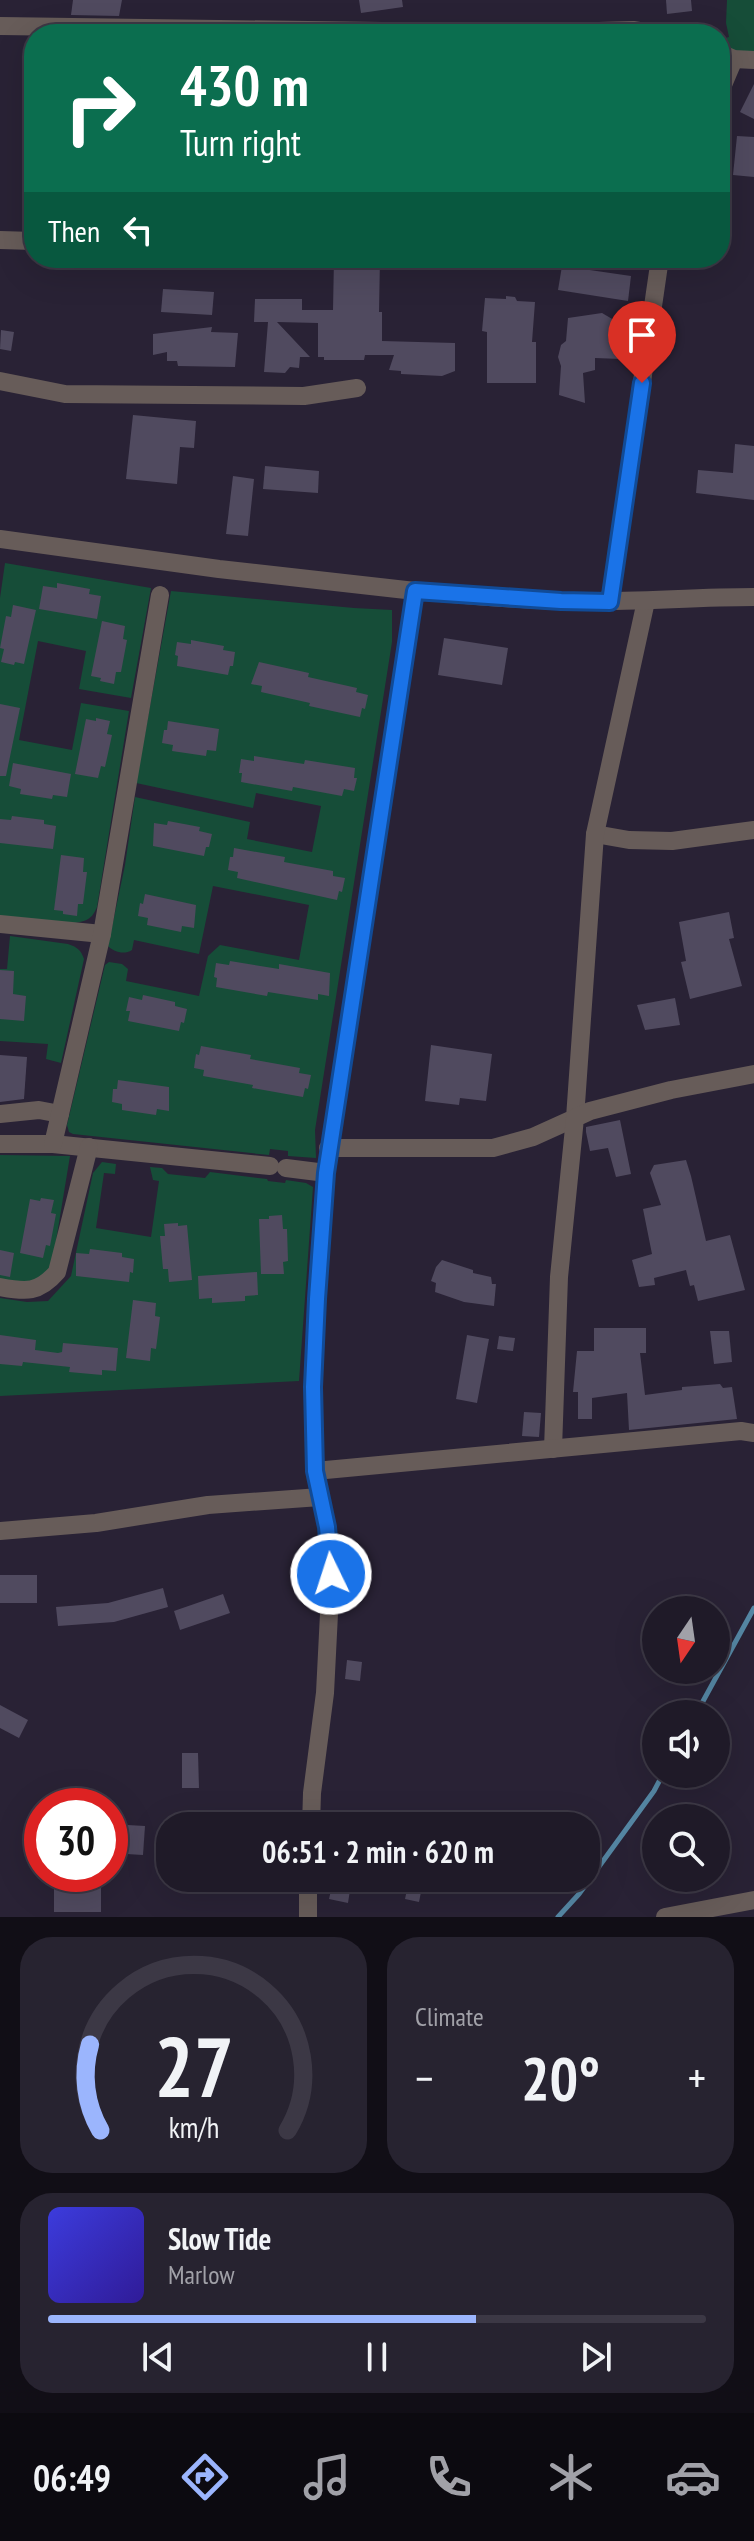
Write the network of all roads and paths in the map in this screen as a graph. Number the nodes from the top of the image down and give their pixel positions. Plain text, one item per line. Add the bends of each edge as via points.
1 (0, 26) edge
2 (24, 26) edge
3 (730, 56) edge
4 (754, 60) edge
5 (0, 240) edge
6 (24, 241) edge
7 (659, 268) edge
8 (0, 381) edge
9 (357, 388) dead end
10 (0, 539) edge
11 (415, 591) junction
12 (160, 595) dead end
13 (754, 597) edge
14 (646, 601) junction
15 (610, 602) junction
16 (754, 830) edge
17 (595, 834) junction
18 (0, 924) edge
19 (102, 934) junction
20 (754, 1074) edge
21 (0, 1114) edge
22 (60, 1114) junction
23 (575, 1118) junction
24 (0, 1144) edge
25 (53, 1144) junction
26 (89, 1147) junction
27 (328, 1148) junction
28 (326, 1173) junction
29 (0, 1287) edge
30 (754, 1433) edge
31 (553, 1449) junction
32 (315, 1471) junction
33 (320, 1497) junction
34 (0, 1531) edge
35 (312, 1812) edge
36 (308, 1892) edge
37 (754, 1900) edge
38 (308, 1917) edge
39 (665, 1917) edge

1 - 2 street
3 - 4 street
5 - 6 street
7 - 15 street
8 - 9 street via 65,394 304,396
10 - 11 street
11 - 15 street
11 - 27 street
12 - 19 street
13 - 14 street
14 - 15 street
14 - 17 street
16 - 17 street via 672,841
17 - 23 street
18 - 19 street
19 - 22 street
20 - 23 street via 671,1090
21 - 22 street
22 - 25 street
23 - 27 street via 493,1148
23 - 31 street via 559,1277
24 - 25 street
25 - 26 street
26 - 28 street
26 - 29 street via 57,1272 38,1288
27 - 28 street
28 - 32 street via 313,1387
30 - 31 street
31 - 32 street
32 - 33 street
33 - 34 street
33 - 35 street via 331,1574
36 - 38 street
37 - 39 street

